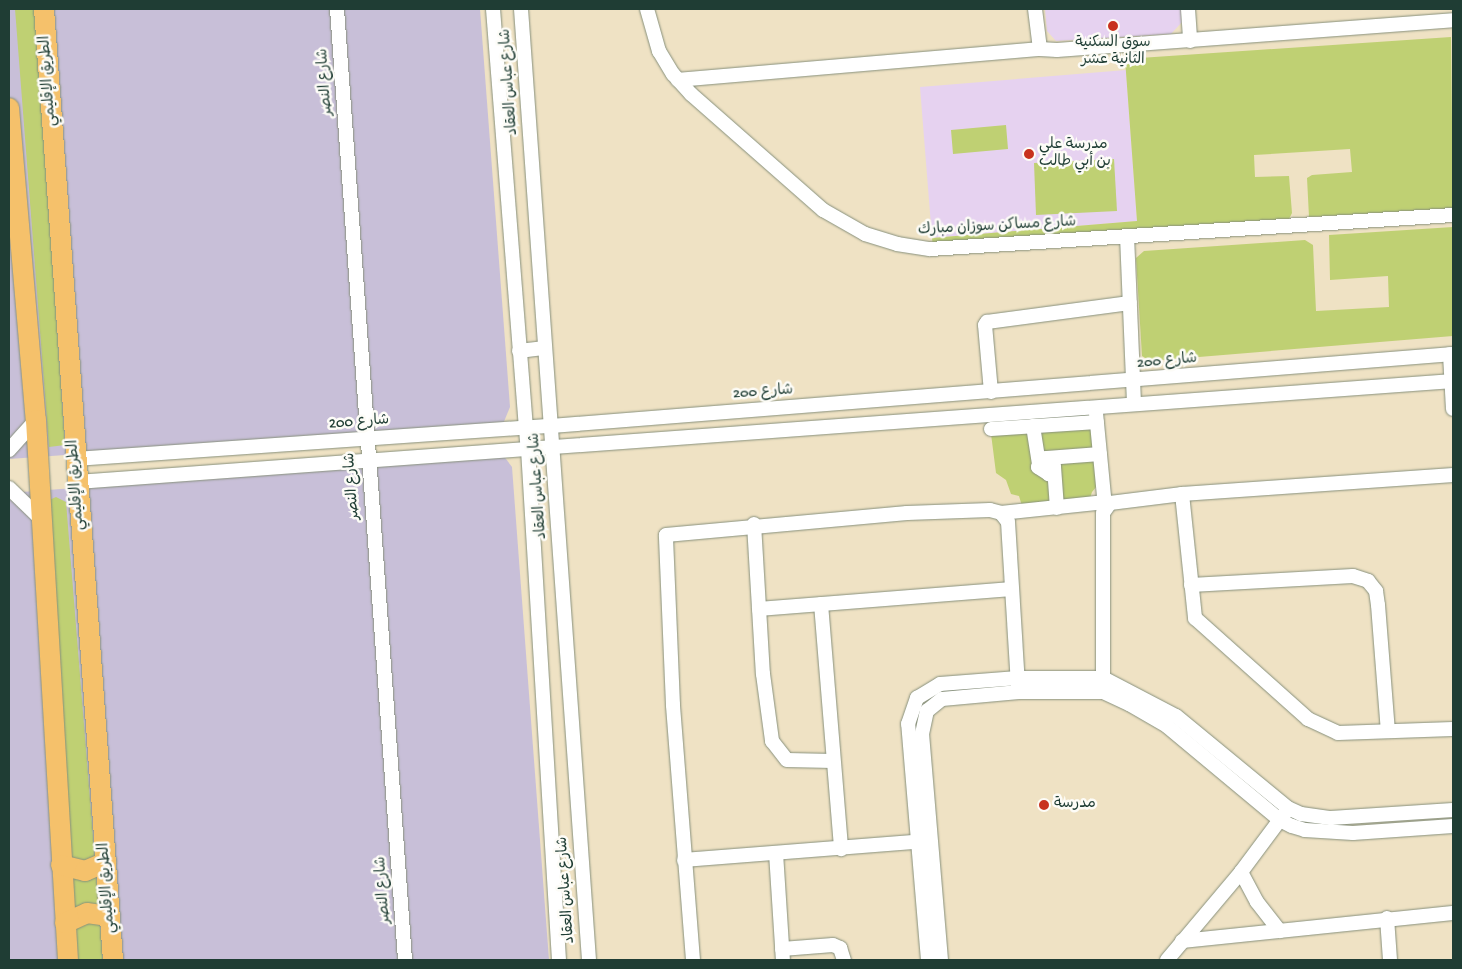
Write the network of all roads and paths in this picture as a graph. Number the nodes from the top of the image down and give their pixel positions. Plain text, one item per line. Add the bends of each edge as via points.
1 (44, 9) edge
2 (337, 9) edge
3 (493, 9) edge
4 (521, 9) edge
5 (647, 9) edge
6 (1035, 9) edge
7 (1188, 9) edge
8 (1453, 20) edge
9 (1190, 41) junction
10 (1040, 49) junction
11 (678, 80) junction
12 (9, 108) edge
13 (1453, 214) edge
14 (1127, 236) junction
15 (1130, 303) junction
16 (545, 348) junction
17 (519, 351) junction
18 (1451, 354) edge
19 (1133, 381) junction
20 (1452, 381) edge
21 (991, 392) junction
22 (1134, 404) junction
23 (1095, 407) junction
24 (1453, 409) edge
25 (36, 420) junction
26 (1097, 422) junction
27 (551, 426) junction
28 (1034, 426) junction
29 (526, 428) junction
30 (991, 429) dead end
31 (366, 439) junction
32 (553, 447) junction
33 (528, 449) junction
34 (9, 450) edge
35 (1100, 454) junction
36 (75, 459) junction
37 (368, 460) junction
38 (1046, 463) junction
39 (1453, 475) edge
40 (77, 482) junction
41 (9, 488) edge
42 (1182, 494) junction
43 (1105, 505) junction
44 (1057, 508) junction
45 (1001, 512) junction
46 (42, 520) junction
47 (754, 524) junction
48 (1191, 585) junction
49 (1011, 589) junction
50 (821, 604) junction
51 (759, 609) junction
52 (1103, 678) junction
53 (1018, 685) junction
54 (1103, 692) junction
55 (1453, 729) edge
56 (1388, 731) junction
57 (833, 761) junction
58 (1288, 808) junction
59 (1453, 810) edge
60 (1280, 820) junction
61 (1453, 826) edge
62 (927, 841) junction
63 (841, 849) junction
64 (776, 853) junction
65 (684, 860) junction
66 (106, 862) junction
67 (61, 864) junction
68 (1241, 872) junction
69 (1453, 913) edge
70 (109, 916) junction
71 (1387, 918) junction
72 (65, 923) junction
73 (1280, 931) junction
74 (1182, 941) junction
75 (782, 955) edge
76 (68, 960) edge
77 (113, 960) edge
78 (405, 960) edge
79 (559, 960) edge
80 (589, 960) edge
81 (693, 960) edge
82 (844, 960) edge
83 (928, 960) edge
84 (941, 960) edge
85 (1166, 960) edge
86 (1390, 960) edge

1 - 36 highway, الطريق الإقليمي
2 - 31 street, شارع النصر
3 - 17 street, شارع عباس العقاد
4 - 16 street, شارع عباس العقاد
5 - 11 street, شارع مساكن سوزان مبارك via 659,51
6 - 10 street
7 - 9 street
8 - 9 street
9 - 10 street
10 - 11 street
11 - 14 street, شارع مساكن سوزان مبارك via 823,210 880,240 930,249
12 - 25 highway
13 - 14 street, شارع مساكن سوزان مبارك
14 - 15 street
15 - 19 street
15 - 21 street via 987,322 984,325
16 - 17 street
16 - 27 street, شارع عباس العقاد
17 - 29 street, شارع عباس العقاد
18 - 19 street, شارع 200
18 - 20 street
19 - 21 street, شارع 200
19 - 22 street
20 - 22 street
20 - 24 street
21 - 27 street, شارع 200
22 - 23 street
23 - 26 street
23 - 32 street
25 - 34 street
25 - 46 highway
26 - 28 street
26 - 35 street
27 - 29 street, شارع 200
27 - 32 street, شارع عباس العقاد
28 - 30 street
28 - 38 street
29 - 31 street, شارع 200
29 - 33 street, شارع عباس العقاد
31 - 36 street, شارع 200
31 - 37 street, شارع النصر
32 - 33 street
32 - 80 street, شارع عباس العقاد
33 - 37 street
33 - 79 street, شارع عباس العقاد
35 - 38 street
35 - 43 street
36 - 40 highway, الطريق الإقليمي
37 - 40 street
37 - 78 street, شارع النصر
38 - 44 street
39 - 42 street
40 - 66 highway, الطريق الإقليمي
41 - 46 street
42 - 43 street
42 - 48 street
43 - 44 street
43 - 52 street
44 - 45 street
45 - 47 street via 907,512
45 - 49 street via 1008,522
46 - 67 highway
47 - 51 street
47 - 65 street via 672,532 664,539
48 - 56 street via 1192,611 1198,623 1308,719 1338,733
48 - 56 street via 1353,576 1368,582 1376,592 1378,604
49 - 50 street
49 - 53 street
50 - 51 street
50 - 57 street
51 - 57 street via 772,741 787,760
52 - 53 street
52 - 54 street
52 - 58 street via 1176,716
53 - 54 street
53 - 62 street via 942,698 927,711 922,734
54 - 60 street via 1166,726
55 - 56 street
57 - 63 street
58 - 59 street via 1310,817 1331,818
58 - 60 street
60 - 61 street via 1305,830 1353,834
60 - 68 street
62 - 63 street
62 - 83 street
62 - 84 street
63 - 64 street
64 - 65 street
64 - 75 street
65 - 81 street
66 - 67 highway via 85,871
66 - 70 highway, الطريق الإقليمي
67 - 72 highway
68 - 73 street via 1257,902
68 - 74 street
69 - 71 street
70 - 72 highway via 88,913
70 - 77 highway, الطريق الإقليمي
71 - 73 street
71 - 86 street
72 - 76 highway
73 - 74 street
74 - 85 street
75 - 82 street via 833,944 840,948

